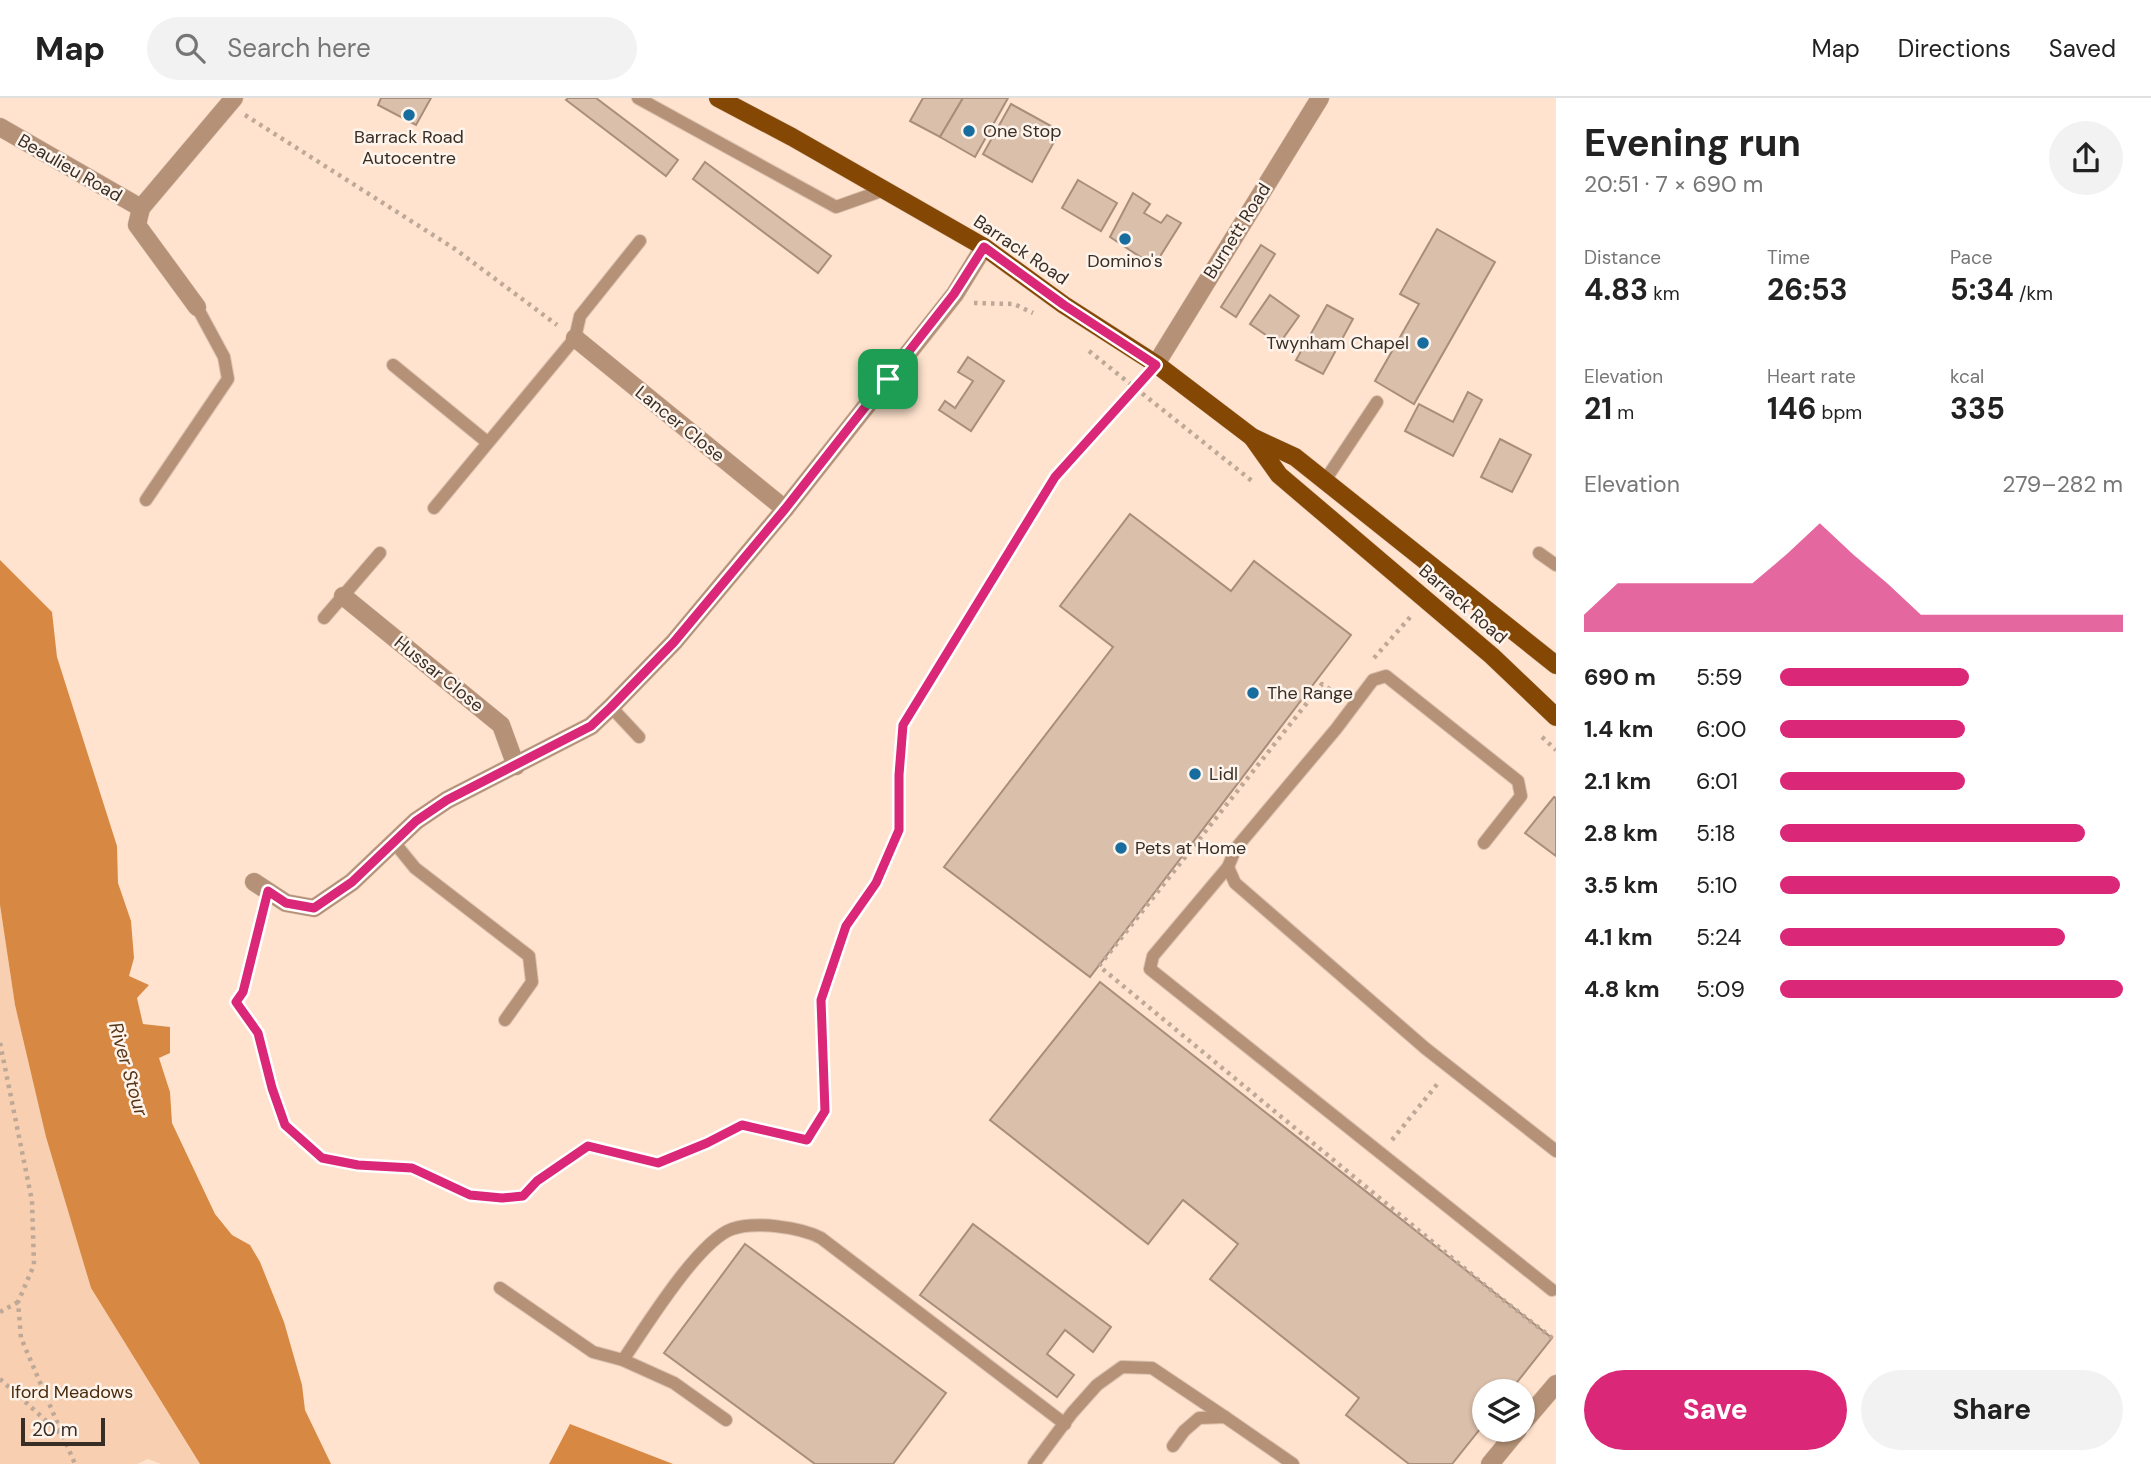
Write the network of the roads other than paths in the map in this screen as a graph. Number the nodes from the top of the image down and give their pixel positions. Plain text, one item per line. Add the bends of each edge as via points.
1 (638, 98) edge
2 (718, 98) edge
3 (1320, 98) edge
4 (231, 101) edge
5 (0, 127) edge
6 (884, 190) junction
7 (141, 208) junction
8 (640, 241) dead end
9 (984, 247) junction
10 (197, 307) joint
11 (575, 338) junction
12 (393, 365) dead end
13 (1156, 365) junction
14 (1377, 402) dead end
15 (1252, 437) junction
16 (487, 442) junction
17 (1324, 482) junction
18 (146, 500) dead end
19 (434, 508) dead end
20 (785, 509) junction
21 (380, 554) dead end
22 (1539, 554) dead end
23 (1556, 565) edge
24 (343, 596) junction
25 (324, 618) dead end
26 (1556, 665) edge
27 (611, 707) junction
28 (1556, 717) edge
29 (639, 737) dead end
30 (516, 766) junction
31 (393, 841) junction
32 (1484, 844) dead end
33 (1228, 867) junction
34 (261, 887) road end
35 (505, 1020) dead end
36 (1556, 1151) edge
37 (500, 1288) dead end
38 (1552, 1290) dead end
39 (622, 1360) junction
40 (1556, 1384) edge
41 (1535, 1409) edge
42 (1225, 1417) junction
43 (726, 1420) dead end
44 (1065, 1424) junction
45 (1508, 1442) edge
46 (1173, 1446) dead end
47 (1034, 1464) edge
48 (1293, 1464) edge
49 (1490, 1464) edge

1 - 6 lane via 836,208
2 - 6 main road, Barrack Road
3 - 13 street, Burnett Road
4 - 7 street, Beaulieu Road
5 - 7 street, Beaulieu Road
6 - 9 main road, Barrack Road
7 - 10 street, Beaulieu Road via 137,225
8 - 11 lane via 580,316
9 - 13 main road, Barrack Road
9 - 20 street via 954,294
10 - 18 lane via 224,356 229,379
11 - 16 lane
11 - 20 street, Lancer Close
12 - 16 lane
13 - 15 main road, Barrack Road
14 - 17 lane
15 - 17 main road, Barrack Road via 1295,457
15 - 28 main road, Barrack Road via 1279,475
16 - 19 lane
17 - 26 main road, Barrack Road
20 - 27 street via 674,642
21 - 24 lane
22 - 23 lane
24 - 25 lane
24 - 30 street, Hussar Close via 501,724
27 - 29 lane
27 - 30 street via 591,726
30 - 31 street via 447,800
31 - 34 street via 352,882 314,908 286,903
31 - 35 lane via 415,868 529,956 531,982
32 - 33 lane via 1521,796 1518,781 1386,676 1373,680 1236,848
33 - 36 lane via 1235,883 1450,1069
33 - 38 lane via 1153,956 1150,968
37 - 39 lane via 593,1352
39 - 43 lane via 674,1383
39 - 44 lane via 699,1253 731,1229 770,1225 821,1238
40 - 41 street
42 - 44 lane via 1152,1368 1122,1367 1097,1385
42 - 46 lane via 1199,1418
42 - 48 lane
44 - 47 lane
45 - 49 street

